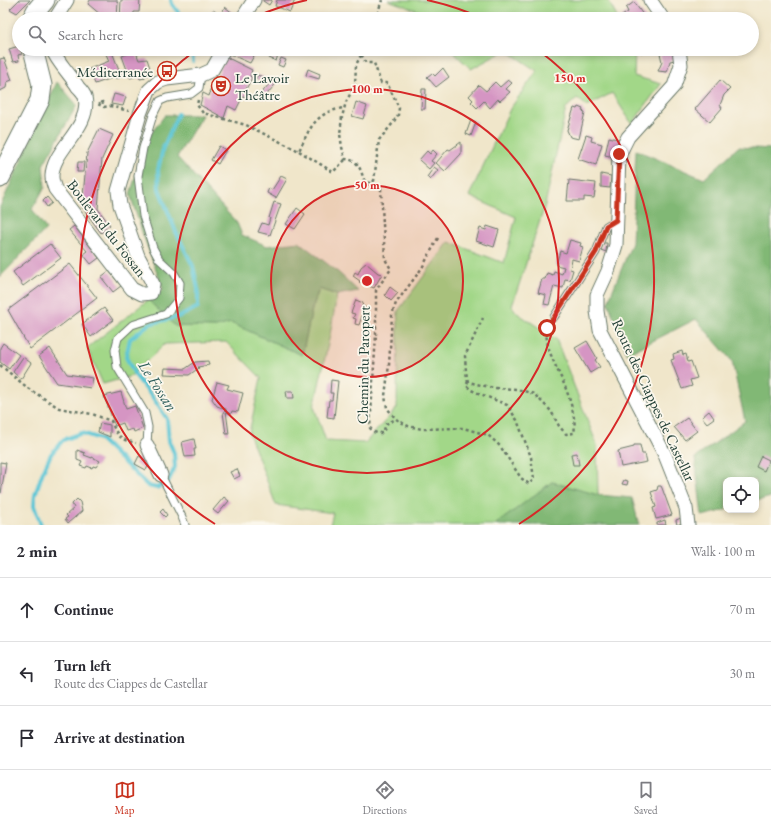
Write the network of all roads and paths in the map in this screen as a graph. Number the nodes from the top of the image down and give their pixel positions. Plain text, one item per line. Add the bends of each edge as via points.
1 (45, 0) edge
2 (67, 0) edge
3 (254, 0) edge
4 (382, 0) edge
5 (650, 0) edge
6 (36, 12) edge
7 (59, 12) edge
8 (246, 12) edge
9 (378, 12) edge
10 (658, 12) edge
11 (35, 56) edge
12 (55, 56) edge
13 (220, 56) edge
14 (360, 56) edge
15 (362, 56) edge
16 (680, 56) edge
17 (200, 81) junction
18 (97, 108) dead end
19 (344, 108) junction
20 (140, 114) junction
21 (299, 151) junction
22 (345, 160) junction
23 (0, 178) edge
24 (374, 181) junction
25 (616, 220) junction
26 (438, 238) dead end
27 (554, 317) joint
28 (483, 318) dead end
29 (0, 365) edge
30 (468, 382) junction
31 (396, 419) junction
32 (147, 445) junction
33 (161, 475) joint
34 (185, 525) edge
35 (688, 525) edge

1 - 6 street
2 - 7 street
3 - 8 street
4 - 9 path
5 - 10 street
11 - 23 street via 42,85 40,100
12 - 20 street, Boulevard du Fossan via 84,96 86,109 80,126 68,141 54,167 52,178 55,189 132,288 142,294 151,292 153,284 138,256 120,205 118,191
13 - 17 street via 212,70
14 - 19 path via 356,65 355,85
15 - 24 path via 366,63 374,63 381,83 387,83 399,108 398,115 379,140
16 - 25 street, Route des Ciappes de Castellar via 681,65 674,86 628,137 619,154
17 - 20 street, Boulevard du Fossan via 168,79 158,82 149,90
17 - 21 path via 197,105 203,113 246,125
17 - 32 lane via 191,94 160,101 145,142 138,176 143,216 153,248 180,283 180,298 166,314 132,325 118,338 115,350 117,368 145,413 148,427
18 - 20 path via 100,101 104,103 104,108 110,106
19 - 21 path via 335,109 315,121
19 - 22 path via 340,134
21 - 22 path via 333,172
22 - 24 path via 357,163 365,182
24 - 31 path, Chemin du Paropert via 381,189 385,259 391,269 376,290 370,428 380,434 386,424
25 - 27 lane via 606,226 596,252
25 - 35 street, Route des Ciappes de Castellar via 616,245 597,295 600,330 665,455 686,508
26 - 31 path via 422,268 396,303 392,315 385,396 387,408
27 - 30 path via 547,328 546,341 565,385 574,419 574,433 566,434 551,411 534,394
28 - 30 path via 465,356
29 - 32 path via 29,389 59,408 92,414 111,421 116,434 127,441
30 - 31 path via 466,385 471,390 507,405 517,420 531,457 534,479 530,484 521,478 500,446 488,435 463,428 422,429 408,426
32 - 33 street
33 - 34 lane

